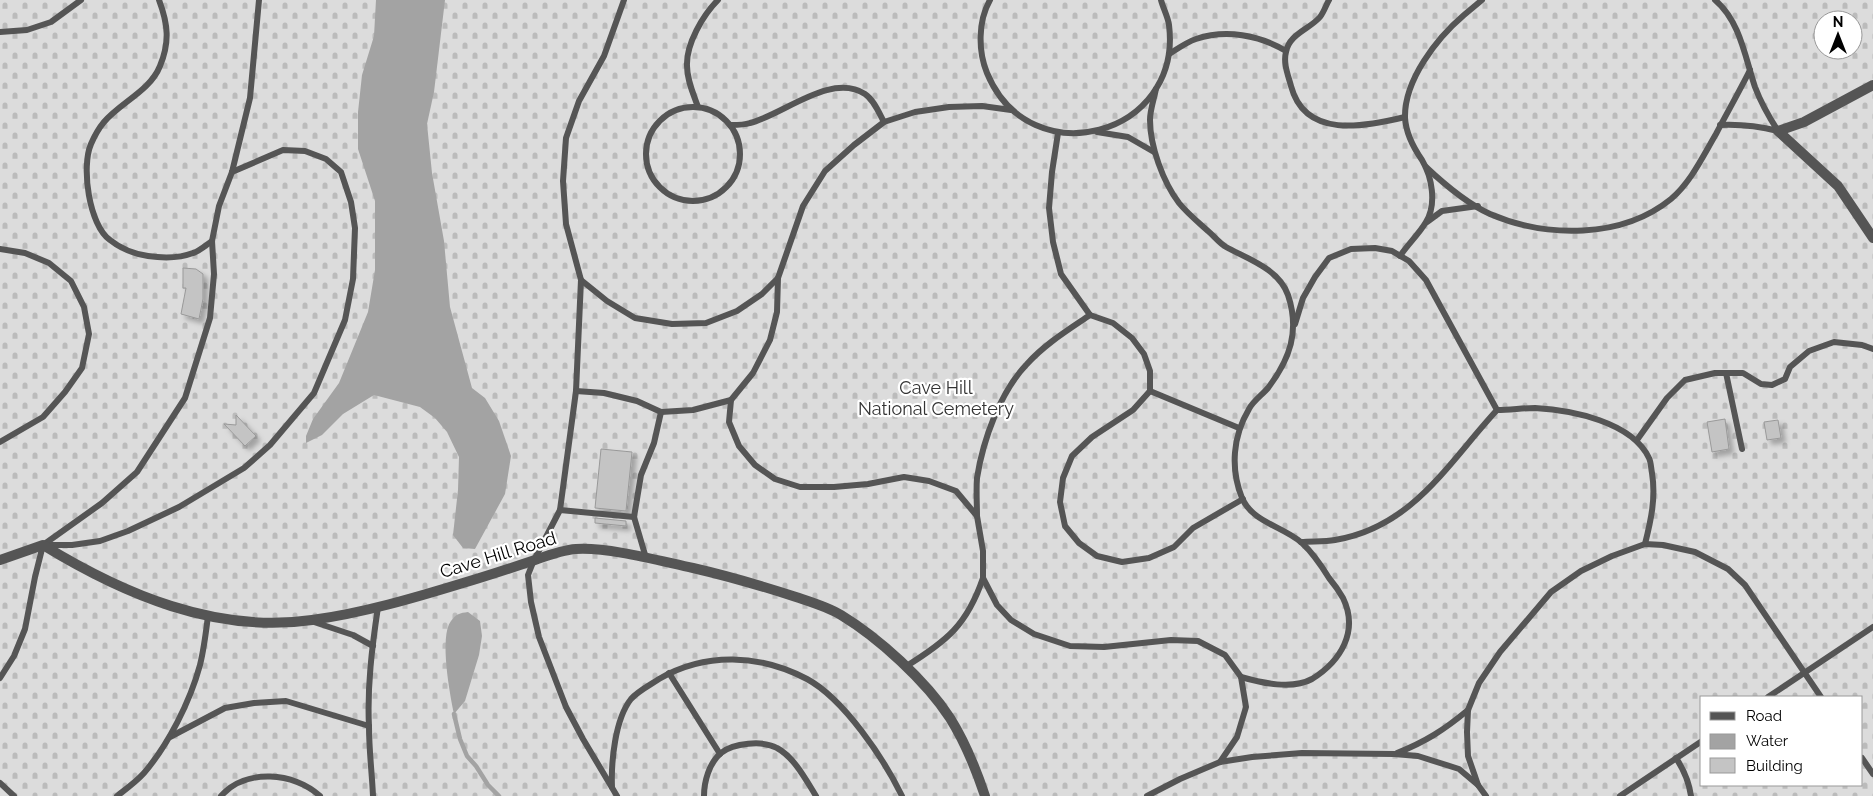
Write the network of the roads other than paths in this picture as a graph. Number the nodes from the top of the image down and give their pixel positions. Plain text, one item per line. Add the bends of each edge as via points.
1 (81, 0) edge
2 (159, 0) edge
3 (259, 0) edge
4 (624, 0) edge
5 (718, 0) edge
6 (990, 0) edge
7 (1160, 0) edge
8 (1330, 0) edge
9 (1482, 0) edge
10 (1715, 0) edge
11 (0, 32) edge
12 (1286, 51) junction
13 (1169, 54) junction
14 (1750, 70) junction
15 (1873, 85) edge
16 (1156, 89) junction
17 (698, 107) junction
18 (1012, 110) junction
19 (1405, 117) junction
20 (884, 122) junction
21 (731, 125) junction
22 (1720, 125) junction
23 (1778, 131) junction
24 (1096, 132) junction
25 (1058, 133) junction
26 (1154, 152) junction
27 (1426, 167) junction
28 (232, 172) junction
29 (1478, 206) junction
30 (1427, 222) junction
31 (1873, 238) edge
32 (212, 241) junction
33 (0, 249) edge
34 (1400, 256) junction
35 (778, 278) junction
36 (581, 280) junction
37 (1090, 315) junction
38 (1294, 326) junction
39 (1873, 349) edge
40 (1726, 373) junction
41 (576, 391) junction
42 (1150, 391) junction
43 (731, 400) junction
44 (1497, 410) junction
45 (661, 412) junction
46 (1239, 428) junction
47 (1637, 440) junction
48 (0, 442) edge
49 (1742, 449) dead end
50 (1243, 499) junction
51 (560, 510) junction
52 (634, 516) junction
53 (977, 516) junction
54 (1300, 542) junction
55 (1645, 544) junction
56 (43, 545) junction
57 (646, 558) junction
58 (0, 560) edge
59 (534, 560) junction
60 (983, 578) junction
61 (378, 607) junction
62 (208, 616) junction
63 (311, 621) junction
64 (1873, 627) edge
65 (373, 646) junction
66 (905, 667) junction
67 (1805, 672) junction
68 (669, 673) junction
69 (1241, 677) junction
70 (0, 678) edge
71 (1769, 696) edge
72 (1821, 696) edge
73 (1468, 710) junction
74 (368, 726) junction
75 (170, 737) junction
76 (1700, 742) edge
77 (720, 754) junction
78 (1394, 754) junction
79 (1676, 758) junction
80 (1863, 759) edge
81 (1220, 762) junction
82 (1873, 774) edge
83 (0, 783) edge
84 (1478, 785) junction
85 (612, 788) junction
86 (14, 796) edge
87 (117, 796) edge
88 (221, 796) edge
89 (320, 796) edge
90 (373, 796) edge
91 (617, 796) edge
92 (704, 796) edge
93 (816, 796) edge
94 (902, 796) edge
95 (985, 796) edge
96 (1148, 796) edge
97 (1486, 796) edge
98 (1620, 796) edge
99 (1690, 796) edge

1 - 11 lane via 51,22 27,30
2 - 32 lane via 166,20 166,46 159,68 138,95 119,106 103,123 90,145 86,168 90,203 94,218 108,240 137,254 162,258 193,253
3 - 28 lane via 250,98
4 - 36 lane via 604,56 579,101 566,138 563,181 566,224
5 - 17 lane via 695,32 687,64 689,84
6 - 18 lane via 980,34 983,62 994,88
7 - 13 lane via 1169,24
8 - 12 lane via 1319,18 1294,37
9 - 19 lane via 1436,44 1409,92
10 - 14 lane via 1733,22
12 - 13 lane via 1255,38 1219,34 1195,39
12 - 19 lane via 1286,69 1293,96 1310,117 1330,125 1366,126
13 - 16 lane
14 - 22 lane
14 - 23 lane via 1765,111
15 - 23 street via 1804,122
16 - 24 lane via 1141,108 1120,123
16 - 26 lane via 1150,119
17 - 21 lane via 722,116
17 - 21 lane via 682,108 667,115 648,140 646,156 650,172 670,195 702,200 729,184 737,171 740,155
18 - 20 lane via 982,106 949,107 915,112
18 - 25 lane via 1033,125
19 - 27 lane via 1407,134
20 - 21 lane via 866,95 855,89 840,88 806,98 750,124
20 - 35 lane via 824,172 803,206
22 - 23 lane via 1760,126
22 - 29 lane via 1692,175 1671,199 1618,225 1562,232 1512,222
23 - 31 street via 1838,186
24 - 25 lane
24 - 26 lane via 1128,137
25 - 37 lane via 1049,208 1053,242 1061,274
26 - 38 lane via 1178,202 1224,245 1267,269 1284,286
27 - 29 lane via 1442,183
27 - 30 lane via 1432,188
28 - 32 lane via 219,206
28 - 56 lane via 283,150 305,151 326,159 341,172 355,228 353,279 345,320 314,393 270,445 244,468 179,507 100,541
29 - 30 lane via 1442,211
30 - 34 lane
32 - 56 lane via 214,274 210,318 185,398 137,472 102,503
33 - 48 lane via 25,253 49,263 71,282 84,307 89,334 82,368 65,392 43,417
34 - 38 lane via 1392,251 1367,248 1351,249 1329,258 1303,298
34 - 44 lane via 1426,280
35 - 36 lane via 737,311 706,323 672,324 635,318
35 - 43 lane via 777,312 770,340 753,373
36 - 41 lane
37 - 42 lane via 1113,323 1132,338 1144,354 1150,371
37 - 53 lane via 1026,364 1009,390 994,417 983,451 977,480
38 - 46 lane via 1289,351 1280,370 1250,407
39 - 40 lane via 1834,342 1809,351 1790,367 1785,380 1772,385 1761,384 1743,373
40 - 47 lane via 1685,380
40 - 49 lane
41 - 45 lane via 604,393 637,401
41 - 51 lane
42 - 46 lane
42 - 50 lane via 1133,410 1092,437 1072,456 1063,478 1060,502 1065,526 1078,543 1097,556 1122,562 1149,558 1174,547 1193,528
43 - 45 lane via 693,410
43 - 53 lane via 729,422 739,446 755,465 775,479 800,487 834,488 904,477 921,480 956,491
44 - 47 lane via 1535,408 1571,413 1611,424
44 - 54 lane via 1432,486 1406,511 1368,531 1335,540
45 - 52 lane via 654,443 641,475
46 - 50 lane via 1234,451
47 - 55 lane via 1650,459 1655,490
50 - 54 lane via 1256,516
51 - 52 lane
51 - 59 lane
52 - 57 lane
53 - 60 lane
54 - 69 lane via 1317,559 1343,598 1349,619 1339,656 1325,670 1305,682 1260,683
55 - 67 lane via 1695,552 1728,569 1745,586
55 - 73 lane via 1581,571 1551,592 1500,652 1479,683
56 - 58 street
56 - 62 street, Cave Hill Road via 137,595
56 - 70 lane via 34,577 26,630
57 - 59 street, Cave Hill Road via 580,549 560,551
57 - 66 street, Cave Hill Road via 763,586 812,602 840,614 882,645
59 - 61 street, Cave Hill Road
59 - 85 lane via 528,575 539,637 566,707
60 - 66 lane via 962,622 940,643
60 - 69 lane via 997,605 1012,620 1034,634 1070,646 1198,641 1225,655
61 - 63 street, Cave Hill Road
61 - 65 lane
62 - 63 street, Cave Hill Road via 244,622
62 - 75 lane via 200,666
63 - 65 lane via 353,635
64 - 67 lane
65 - 74 lane
66 - 95 street, Cave Hill Road via 950,718 965,744
67 - 71 lane
67 - 72 lane
68 - 77 lane
68 - 85 lane via 632,699 622,714 616,732
68 - 94 lane via 721,658 750,660 782,668 808,680 827,693 862,733
69 - 81 lane via 1246,707 1236,737
73 - 78 lane via 1424,742
73 - 84 lane via 1468,756
74 - 75 lane via 286,701 225,708
74 - 90 lane
75 - 87 lane via 142,775
76 - 79 lane
77 - 92 lane via 710,769
77 - 93 lane via 754,743 776,748 797,766
78 - 81 lane via 1302,753
78 - 84 lane via 1418,756 1459,769
79 - 98 lane
79 - 99 lane via 1689,786
80 - 82 lane
81 - 96 lane
83 - 86 lane
84 - 97 lane
85 - 91 lane
88 - 89 lane via 244,781 267,776 291,778 312,788

